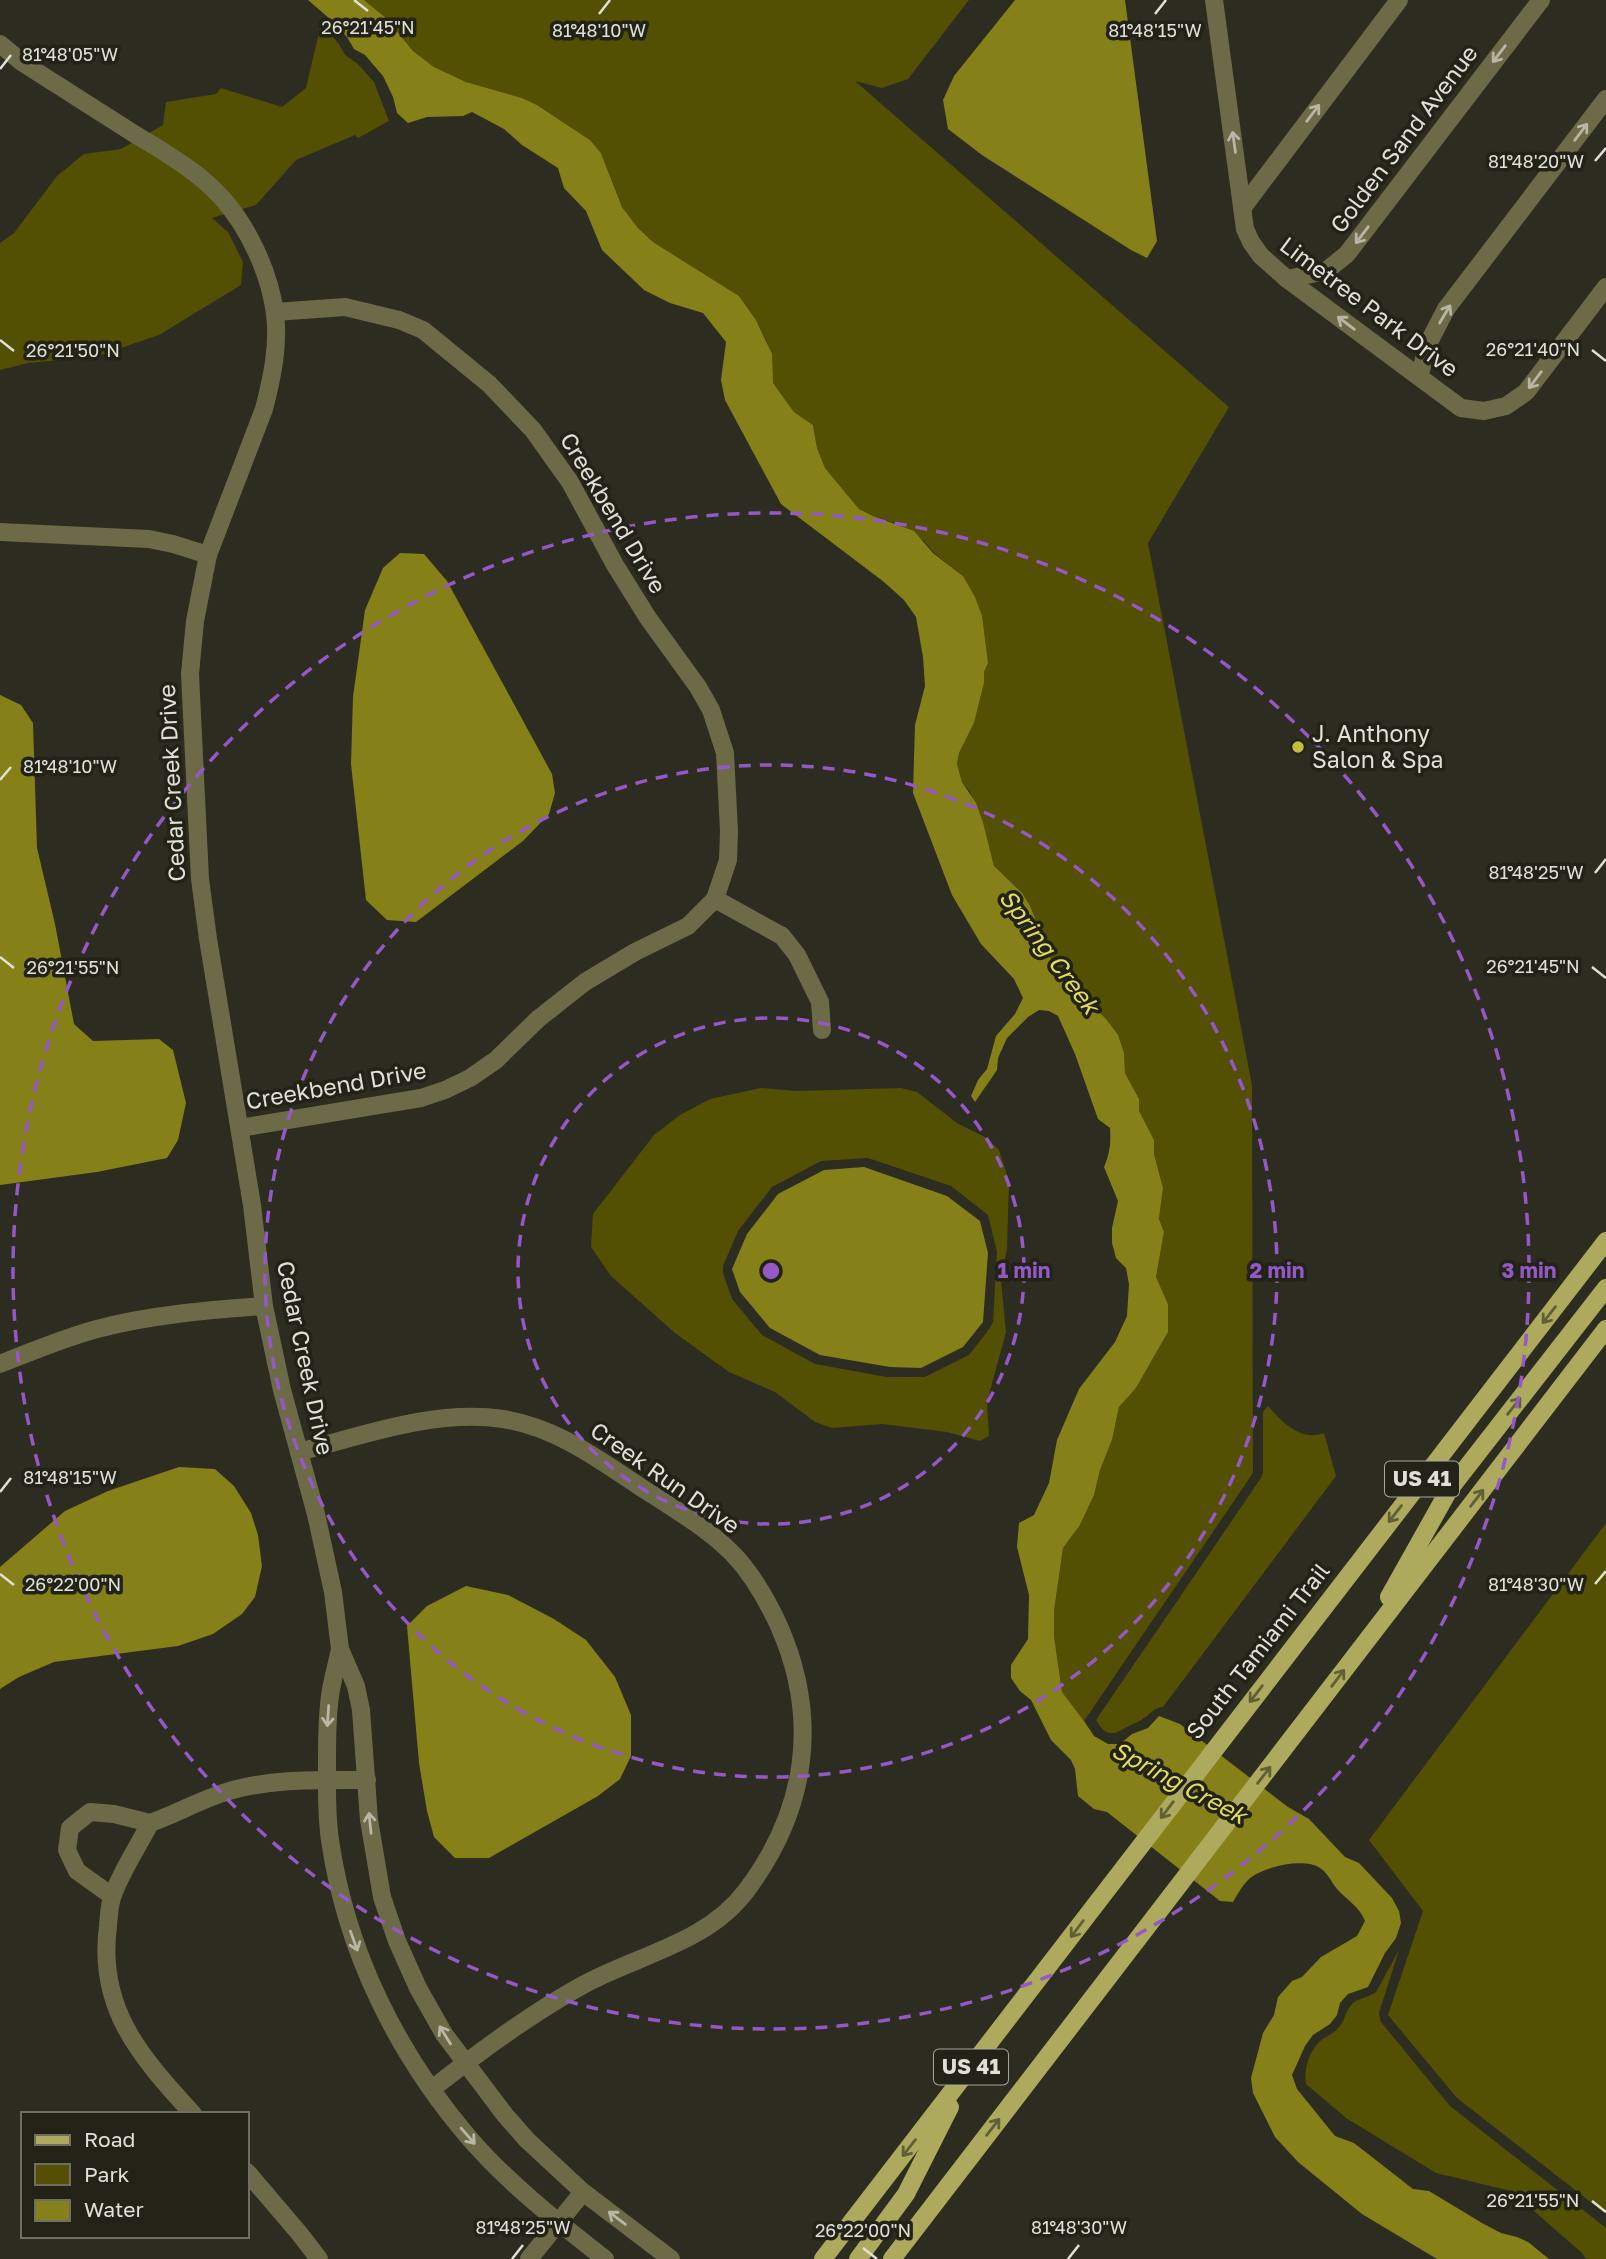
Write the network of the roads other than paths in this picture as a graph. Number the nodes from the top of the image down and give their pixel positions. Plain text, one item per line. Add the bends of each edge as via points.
1 (1214, 0) edge
2 (1399, 0) edge
3 (1541, 0) edge
4 (1, 48) edge
5 (1606, 99) edge
6 (1244, 207) junction
7 (1287, 279) junction
8 (1606, 287) edge
9 (275, 312) junction
10 (1419, 376) junction
11 (0, 532) edge
12 (208, 555) junction
13 (715, 899) junction
14 (822, 1030) dead end
15 (240, 1128) junction
16 (1606, 1241) edge
17 (1606, 1288) edge
18 (264, 1306) junction
19 (1606, 1329) edge
20 (0, 1364) edge
21 (299, 1452) junction
22 (340, 1649) junction
23 (1360, 1649) junction
24 (327, 1780) junction
25 (367, 1780) junction
26 (150, 1824) junction
27 (112, 1896) junction
28 (464, 2064) junction
29 (970, 2069) junction
30 (432, 2090) junction
31 (191, 2112) edge
32 (248, 2173) edge
33 (583, 2192) junction
34 (558, 2222) junction
35 (319, 2259) edge
36 (529, 2259) edge
37 (605, 2259) edge
38 (671, 2259) edge
39 (823, 2259) edge
40 (858, 2259) edge
41 (892, 2259) edge

6 -> 1 street, Limetree Park Drive
6 -> 2 street
3 -> 7 street, Golden Sand Avenue via 1347,254 1326,271
4 - 9 street, Cedar Creek Drive via 185,166 221,197 250,239
10 -> 5 street via 1446,309
6 - 7 street, Limetree Park Drive via 1251,242
10 -> 7 street, Limetree Park Drive
8 -> 10 street, Limetree Park Drive via 1526,392 1506,406 1483,411 1461,408
9 - 12 street, Cedar Creek Drive via 274,361 264,409
9 - 13 street, Creekbend Drive via 345,307 423,330 489,384 552,455 648,618 698,687 720,731 729,831 728,860
11 - 12 street via 149,539
12 - 15 street, Cedar Creek Drive via 190,674 200,879
13 - 14 street via 782,936 797,955 820,1002
13 - 15 street, Creekbend Drive via 688,926 585,982 496,1060 446,1090 376,1107
15 - 18 street, Cedar Creek Drive
16 -> 29 main road, South Tamiami Trail / US 41
23 -> 17 main road via 1449,1490
18 - 20 street via 116,1324
18 - 21 street, Cedar Creek Drive
23 -> 19 main road, US 41
21 - 22 street, Cedar Creek Drive via 316,1514
21 - 28 street, Creek Run Drive via 451,1418 504,1419 558,1436 698,1525 732,1553 766,1599 799,1684 804,1733 796,1787 776,1841 730,1910 683,1940 583,1985
22 -> 24 street, Cedar Creek Drive via 330,1695
22 - 25 street, Cedar Creek Drive via 361,1710
41 -> 23 main road, US 41
24 - 25 street
24 - 26 street via 248,1786
24 -> 30 street, Cedar Creek Drive via 330,1838 352,1937 371,1985
28 -> 25 street, Cedar Creek Drive via 418,1988 397,1941 376,1873
26 - 27 street
26 - 27 street via 90,1812 70,1828 67,1850 77,1871
27 - 31 street via 107,1965 119,2015 147,2062
28 - 30 street, Creek Run Drive
28 - 33 street, Cedar Creek Drive via 527,2140
29 -> 39 main road, South Tamiami Trail / US 41
29 - 40 main road via 906,2193
30 -> 34 street, Cedar Creek Drive via 472,2141
32 - 35 street
33 - 34 street
38 -> 33 street, Cedar Creek Drive
34 - 36 street
34 - 37 street, Cedar Creek Drive

